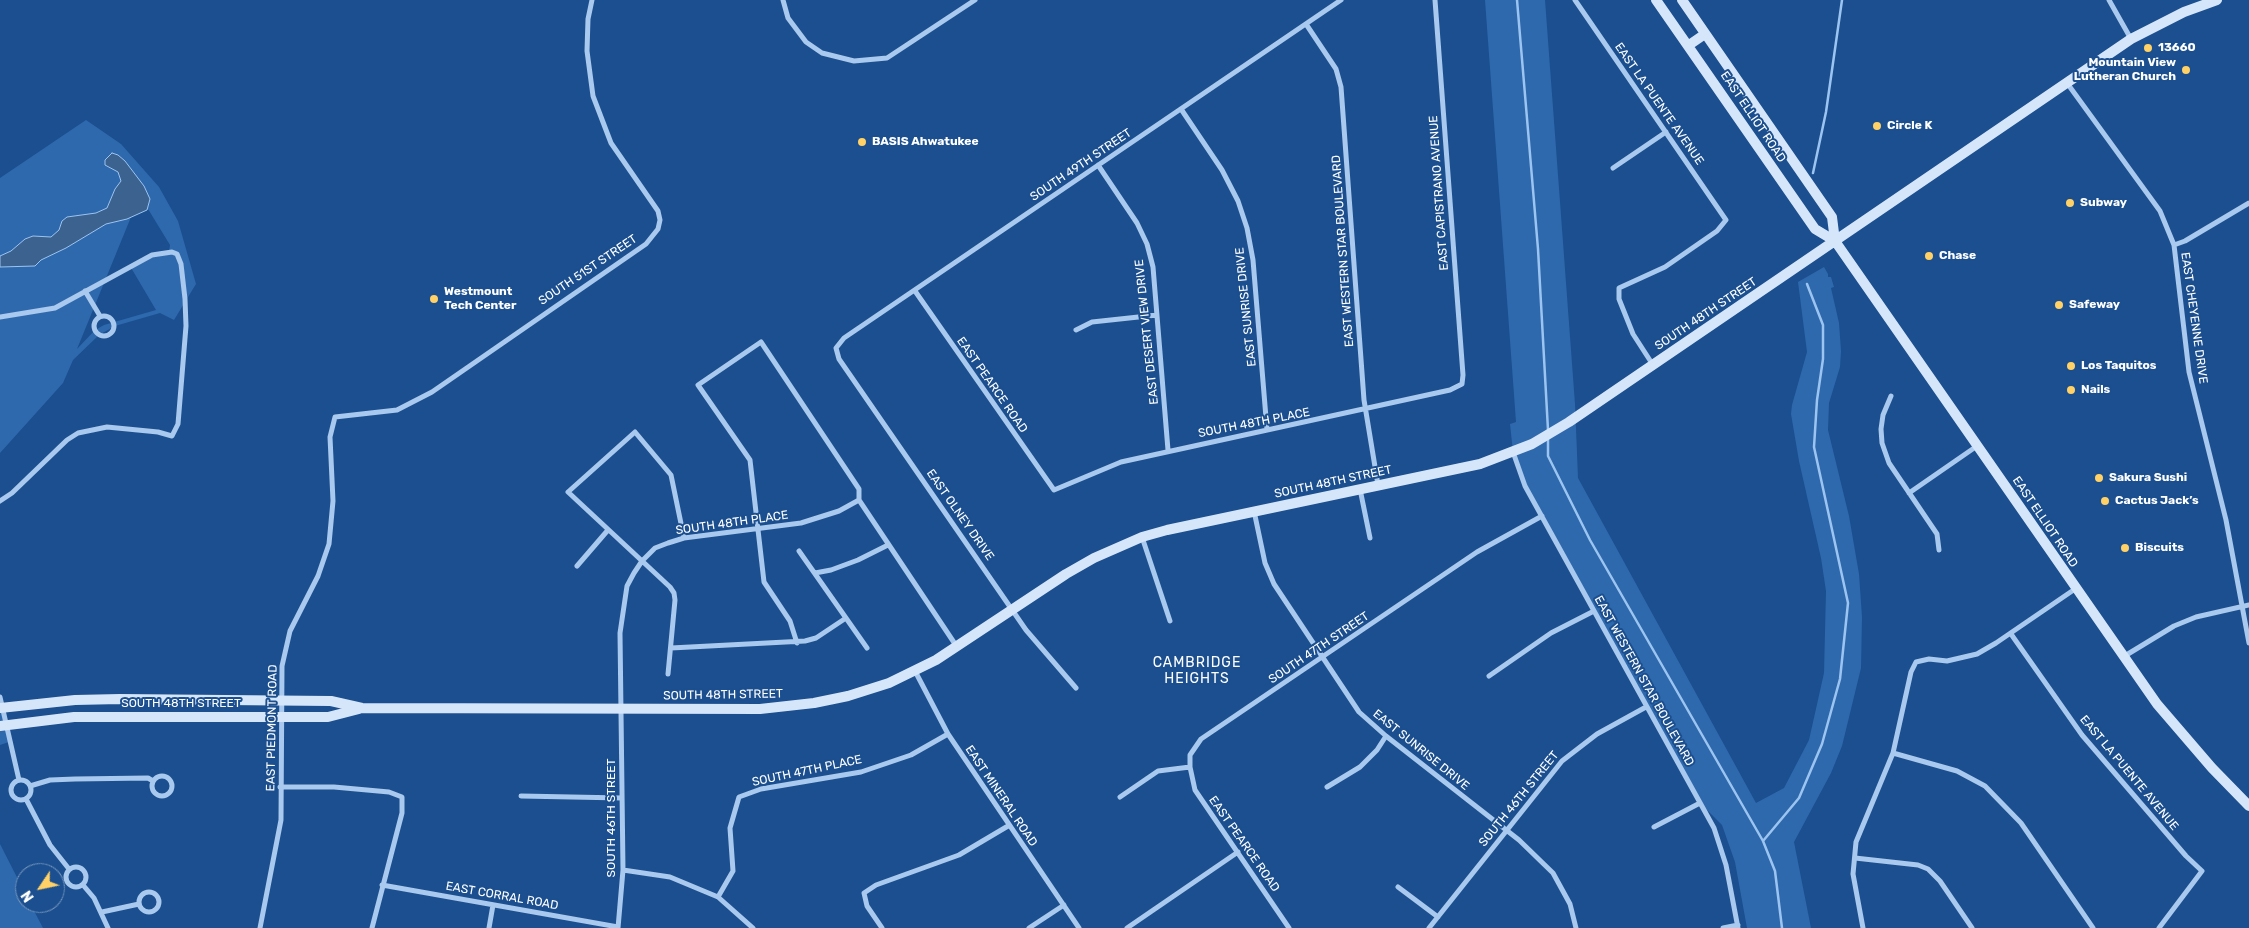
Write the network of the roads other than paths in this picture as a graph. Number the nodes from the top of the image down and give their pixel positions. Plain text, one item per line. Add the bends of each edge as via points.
1 (592, 0) edge
2 (783, 0) edge
3 (975, 0) edge
4 (1340, 0) edge
5 (1435, 0) edge
6 (1575, 0) edge
7 (1656, 0) edge
8 (1682, 0) edge
9 (2109, 0) edge
10 (2217, 0) edge
11 (1306, 24) junction
12 (1705, 34) junction
13 (2132, 39) junction
14 (1689, 45) junction
15 (2067, 82) junction
16 (1181, 109) junction
17 (1666, 132) junction
18 (1098, 165) junction
19 (1613, 168) dead end
20 (2249, 203) edge
21 (1835, 241) junction
22 (2174, 245) junction
23 (85, 291) junction
24 (914, 291) junction
25 (100, 316) junction
26 (1157, 316) junction
27 (0, 317) edge
28 (1076, 330) dead end
29 (836, 348) joint
30 (1653, 365) junction
31 (1462, 384) joint
32 (1891, 396) dead end
33 (1365, 410) junction
34 (335, 417) joint
35 (1267, 430) junction
36 (1977, 446) junction
37 (1168, 450) junction
38 (1512, 452) junction
39 (1378, 485) junction
40 (1360, 489) junction
41 (1054, 490) joint
42 (1909, 493) junction
43 (859, 500) junction
44 (0, 501) edge
45 (1254, 511) junction
46 (1542, 516) junction
47 (608, 530) junction
48 (758, 530) junction
49 (1142, 537) junction
50 (684, 538) junction
51 (1370, 538) dead end
52 (888, 545) junction
53 (1939, 550) dead end
54 (799, 551) dead end
55 (642, 562) junction
56 (577, 566) dead end
57 (815, 573) junction
58 (2076, 589) junction
59 (2249, 604) edge
60 (2242, 606) junction
61 (1012, 609) junction
62 (1594, 611) junction
63 (846, 618) junction
64 (1170, 620) dead end
65 (2011, 634) junction
66 (797, 642) junction
67 (2249, 643) edge
68 (958, 647) junction
69 (672, 648) junction
70 (866, 648) dead end
71 (2123, 657) junction
72 (1323, 658) junction
73 (915, 671) junction
74 (668, 674) dead end
75 (1489, 676) dead end
76 (1076, 688) dead end
77 (282, 700) junction
78 (1, 704) edge
79 (1646, 707) junction
80 (362, 708) junction
81 (621, 708) junction
82 (282, 717) junction
83 (2, 725) edge
84 (948, 734) junction
85 (1386, 736) junction
86 (1893, 753) junction
87 (1190, 767) junction
88 (19, 780) junction
89 (153, 781) junction
90 (30, 786) junction
91 (280, 787) junction
92 (1327, 787) dead end
93 (521, 796) dead end
94 (1120, 797) dead end
95 (622, 798) junction
96 (26, 799) junction
97 (1700, 803) junction
98 (2249, 806) edge
99 (1008, 826) junction
100 (1654, 827) dead end
101 (1505, 830) junction
102 (1238, 852) junction
103 (1855, 858) junction
104 (69, 869) junction
105 (624, 870) junction
106 (83, 885) junction
107 (382, 885) junction
108 (1398, 887) dead end
109 (718, 896) junction
110 (139, 904) junction
111 (493, 905) junction
112 (1064, 905) junction
113 (102, 912) junction
114 (1438, 917) junction
115 (1738, 926) edge
116 (108, 928) edge
117 (260, 928) edge
118 (372, 928) edge
119 (489, 928) edge
120 (618, 928) edge
121 (753, 928) edge
122 (882, 928) edge
123 (1029, 928) edge
124 (1079, 928) edge
125 (1127, 928) edge
126 (1289, 928) edge
127 (1429, 928) edge
128 (1576, 928) edge
129 (1723, 928) edge
130 (1863, 928) edge
131 (1972, 928) edge
132 (2093, 928) edge
133 (2159, 928) edge

1 - 34 street, SOUTH 51ST STREET via 587,50 596,105 611,143 658,211 658,229 646,244 432,392 397,410
2 - 3 street via 788,18 806,42 822,53 854,61 887,58
4 - 11 street, SOUTH 49TH STREET
5 - 31 street, EAST CAPISTRANO AVENUE via 1464,374
6 - 17 street, EAST LA PUENTE AVENUE
7 - 14 main road, EAST ELLIOT ROAD
8 - 12 main road, EAST ELLIOT ROAD
9 - 13 street
10 - 13 main road, SOUTH 48TH STREET via 2184,12
11 - 16 street, SOUTH 49TH STREET
11 - 33 street, EAST WESTERN STAR BOULEVARD via 1336,69 1341,87
12 - 14 main road
12 - 21 main road, EAST ELLIOT ROAD via 1832,217
13 - 15 main road, SOUTH 48TH STREET
14 - 21 main road, EAST ELLIOT ROAD via 1815,229
15 - 21 main road, SOUTH 48TH STREET
15 - 22 street, EAST CHEYENNE DRIVE via 2160,211
16 - 18 street, SOUTH 49TH STREET
16 - 35 street, EAST SUNRISE DRIVE via 1222,170 1247,228 1253,260
17 - 19 street
17 - 30 street, EAST LA PUENTE AVENUE via 1726,220 1717,231 1665,267 1619,288 1619,299 1633,334
18 - 24 street, SOUTH 49TH STREET
18 - 26 street, EAST DESERT VIEW DRIVE via 1137,223 1147,244 1153,267
20 - 22 street
21 - 30 main road, SOUTH 48TH STREET
21 - 36 main road, EAST ELLIOT ROAD
22 - 60 street, EAST CHEYENNE DRIVE via 2189,372 2226,520
23 - 25 street
23 - 27 street via 55,308
23 - 44 street via 152,255 177,254 181,264 186,326 178,424 172,436 107,427 78,433
24 - 29 street, SOUTH 49TH STREET via 844,338
24 - 41 street, EAST PEARCE ROAD
25 - 25 street via 94,324 95,330 102,336 109,335 114,330 114,321 109,316
26 - 28 street via 1092,322
26 - 37 street, EAST DESERT VIEW DRIVE
29 - 61 street, EAST OLNEY DRIVE via 839,359
30 - 38 main road, SOUTH 48TH STREET via 1558,429
31 - 33 street, SOUTH 48TH PLACE via 1450,390
32 - 42 street via 1883,415 1882,443 1889,463
33 - 35 street, SOUTH 48TH PLACE
33 - 39 street, EAST WESTERN STAR BOULEVARD
34 - 77 street, EAST PIEDMONT ROAD via 330,437 333,501 329,544 318,576 290,631 282,666
35 - 37 street, SOUTH 48TH PLACE
36 - 42 street
36 - 58 main road, EAST ELLIOT ROAD
37 - 41 street, SOUTH 48TH PLACE via 1120,462
38 - 39 main road, SOUTH 48TH STREET via 1480,464
38 - 46 street, EAST WESTERN STAR BOULEVARD via 1525,486
39 - 40 main road, SOUTH 48TH STREET
40 - 45 main road, SOUTH 48TH STREET
40 - 51 street
42 - 53 street via 1936,534
43 - 48 street, SOUTH 48TH PLACE via 819,519
43 - 48 street via 859,489 760,342 698,385 750,460
43 - 52 street
45 - 49 main road, SOUTH 48TH STREET
45 - 72 street, EAST SUNRISE DRIVE via 1265,563 1274,584
46 - 62 street, EAST WESTERN STAR BOULEVARD
46 - 72 street, SOUTH 47TH STREET via 1477,552
47 - 50 street via 568,492 635,432 671,475
47 - 55 street
47 - 56 street
48 - 50 street, SOUTH 48TH PLACE
48 - 66 street via 764,582 790,621
49 - 61 main road, SOUTH 48TH STREET via 1094,558
49 - 64 street
50 - 55 street, SOUTH 48TH PLACE via 655,548
52 - 57 street via 858,560
52 - 68 street
54 - 57 street
55 - 69 street via 674,593
55 - 81 street, SOUTH 48TH PLACE via 628,586 620,633
57 - 63 street
58 - 65 street
58 - 71 main road, EAST ELLIOT ROAD
59 - 60 street
60 - 67 street, EAST CHEYENNE DRIVE
60 - 71 street via 2174,626
61 - 68 main road, SOUTH 48TH STREET
61 - 76 street, EAST OLNEY DRIVE via 1040,648
62 - 75 street via 1551,634
62 - 79 street, EAST WESTERN STAR BOULEVARD
63 - 66 street via 816,638
63 - 70 street
65 - 86 street via 1965,658 1947,662 1929,659 1916,662 1910,672
65 - 133 street, EAST LA PUENTE AVENUE via 2082,734 2202,871
66 - 69 street
68 - 73 main road, SOUTH 48TH STREET
69 - 74 street
71 - 98 main road, EAST ELLIOT ROAD via 2157,704
72 - 85 street, EAST SUNRISE DRIVE via 1359,712
72 - 87 street, SOUTH 47TH STREET via 1201,739 1190,755
73 - 81 main road, SOUTH 48TH STREET via 848,696 790,706 760,709
73 - 84 street, EAST MINERAL ROAD
77 - 78 main road, SOUTH 48TH STREET via 75,700
77 - 80 main road, SOUTH 48TH STREET via 331,702
77 - 82 street, EAST PIEDMONT ROAD
78 - 83 street
79 - 97 street, EAST WESTERN STAR BOULEVARD
79 - 101 street, SOUTH 46TH STREET via 1577,748 1542,783
80 - 81 main road, SOUTH 48TH STREET
80 - 82 main road, SOUTH 48TH STREET via 328,717
81 - 95 street, SOUTH 46TH STREET
82 - 83 main road, SOUTH 48TH STREET via 74,717
82 - 91 street, EAST PIEDMONT ROAD
83 - 88 street
84 - 99 street, EAST MINERAL ROAD
84 - 109 street, SOUTH 47TH PLACE via 911,755 861,772 761,789 739,797 730,828 733,872
85 - 92 street via 1360,767
85 - 101 street, EAST SUNRISE DRIVE
86 - 103 street via 1856,842
86 - 132 street via 1957,771 1986,786 2021,823
87 - 94 street via 1158,771
87 - 102 street, EAST PEARCE ROAD via 1195,790
88 - 90 street
88 - 96 street via 11,785 12,795 16,799
89 - 89 street via 152,790 157,795 166,796 171,792 172,782 168,777 158,776
89 - 90 street via 148,778 50,780
90 - 96 street via 31,792
91 - 107 street via 334,787 389,792 402,797 402,813
91 - 117 street, EAST PIEDMONT ROAD via 281,820
93 - 95 street
95 - 105 street, SOUTH 46TH STREET
96 - 104 street via 50,845
97 - 100 street
97 - 115 street, EAST WESTERN STAR BOULEVARD via 1714,828 1724,858
99 - 112 street, EAST MINERAL ROAD
99 - 122 street via 959,855 876,885 864,893
101 - 114 street, SOUTH 46TH STREET
101 - 128 street, EAST SUNRISE DRIVE via 1553,873 1570,904
102 - 125 street
102 - 126 street, EAST PEARCE ROAD
103 - 130 street via 1853,874
103 - 131 street via 1918,864 1928,869
104 - 106 street via 79,867 84,870 86,880
104 - 106 street via 66,875 69,885 76,888
105 - 109 street via 670,877
105 - 120 street, SOUTH 46TH STREET
106 - 113 street
107 - 111 street, EAST CORRAL ROAD
107 - 118 street
108 - 114 street
109 - 121 street
110 - 110 street via 142,910 152,912 157,909 160,899 156,893 145,892
110 - 113 street
111 - 119 street
111 - 120 street, EAST CORRAL ROAD
112 - 123 street
112 - 124 street, EAST MINERAL ROAD
113 - 116 street
114 - 127 street, SOUTH 46TH STREET
115 - 129 street

